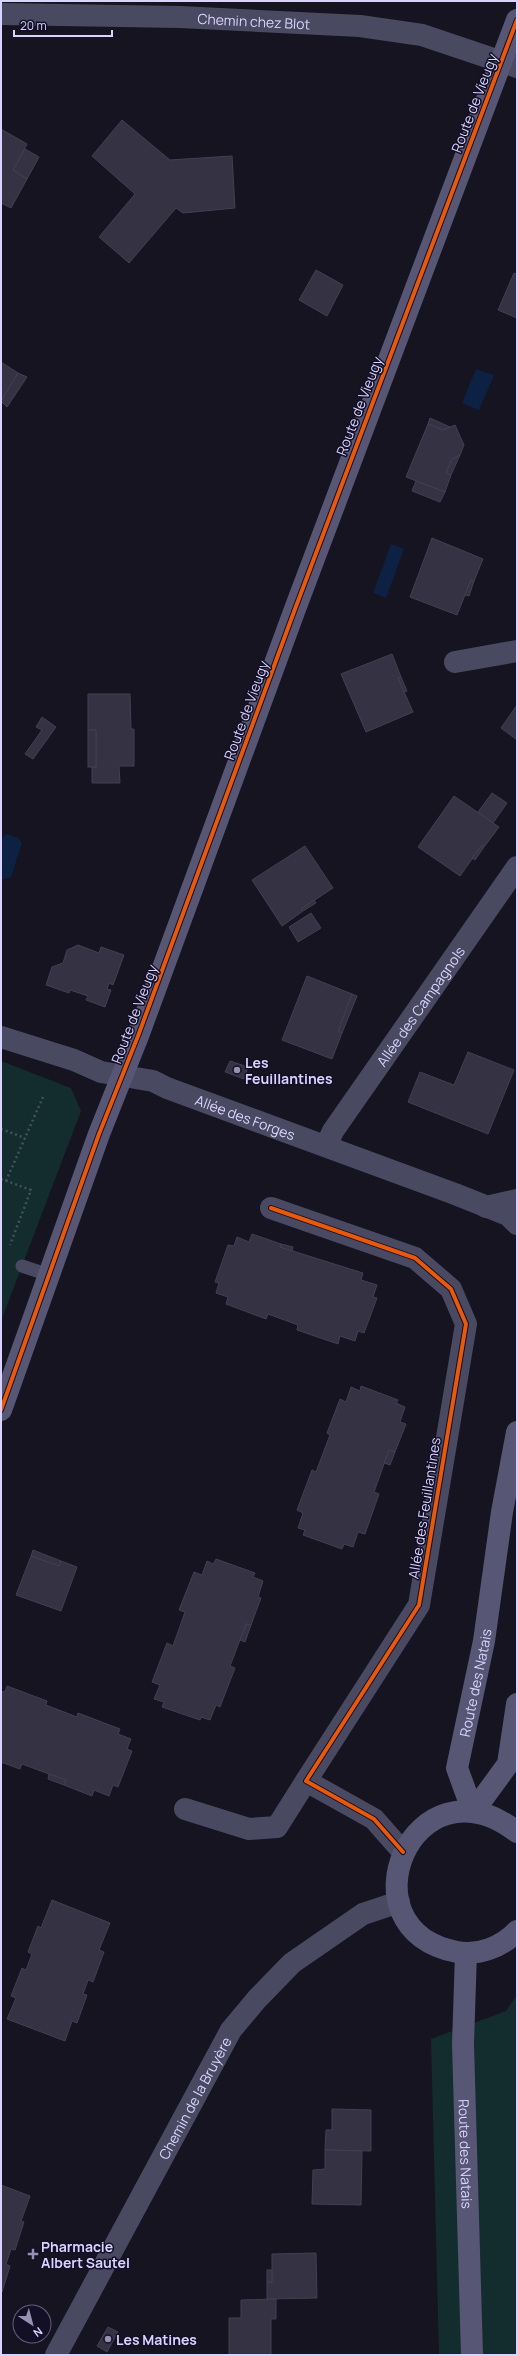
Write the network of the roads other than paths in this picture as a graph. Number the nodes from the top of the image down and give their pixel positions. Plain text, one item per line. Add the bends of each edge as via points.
1 (1, 14) edge
2 (517, 20) edge
3 (509, 64) edge
4 (517, 651) edge
5 (455, 662) dead end
6 (517, 867) edge
7 (1, 1037) edge
8 (122, 1076) junction
9 (326, 1146) junction
10 (517, 1200) edge
11 (486, 1207) junction
12 (271, 1208) dead end
13 (517, 1224) edge
14 (22, 1266) dead end
15 (49, 1275) junction
16 (1, 1410) edge
17 (517, 1432) edge
18 (517, 1704) edge
19 (306, 1781) junction
20 (185, 1809) dead end
21 (473, 1812) junction
22 (517, 1832) edge
23 (403, 1852) junction
24 (399, 1902) junction
25 (517, 1931) edge
26 (466, 1953) junction
27 (56, 2355) edge
28 (472, 2355) edge

1 - 3 street, Chemin chez Blot via 180,17 360,26 422,35
2 - 3 street, Route de Vieugy
3 - 8 street, Route de Vieugy
4 - 5 street
6 - 9 street, Allée des Campagnols via 333,1131
7 - 8 street, Allée des Forges via 74,1060 101,1072
8 - 9 street, Allée des Forges via 153,1081
8 - 15 street, Route de Vieugy
9 - 11 street, Allée des Forges
10 - 11 street
11 - 13 street, Allée des Forges via 508,1215
12 - 19 street, Allée des Feuillantines via 415,1258 451,1289 466,1324 419,1605
14 - 15 lane
15 - 16 street, Route de Vieugy
17 - 21 street, Route des Natais via 502,1512 484,1641 457,1768
18 - 21 street via 508,1764
19 - 20 street, Allée des Feuillantines via 277,1826 249,1828
19 - 23 street via 374,1819
21 - 22 street via 496,1818
21 - 23 street via 444,1815 420,1829
23 - 24 street via 397,1868
24 - 26 street via 408,1922 424,1939 444,1949
24 - 27 street, Chemin de la Bruyère via 362,1914 292,1963 231,2030
25 - 26 street via 510,1938 489,1949
26 - 28 street, Route des Natais via 463,2044

